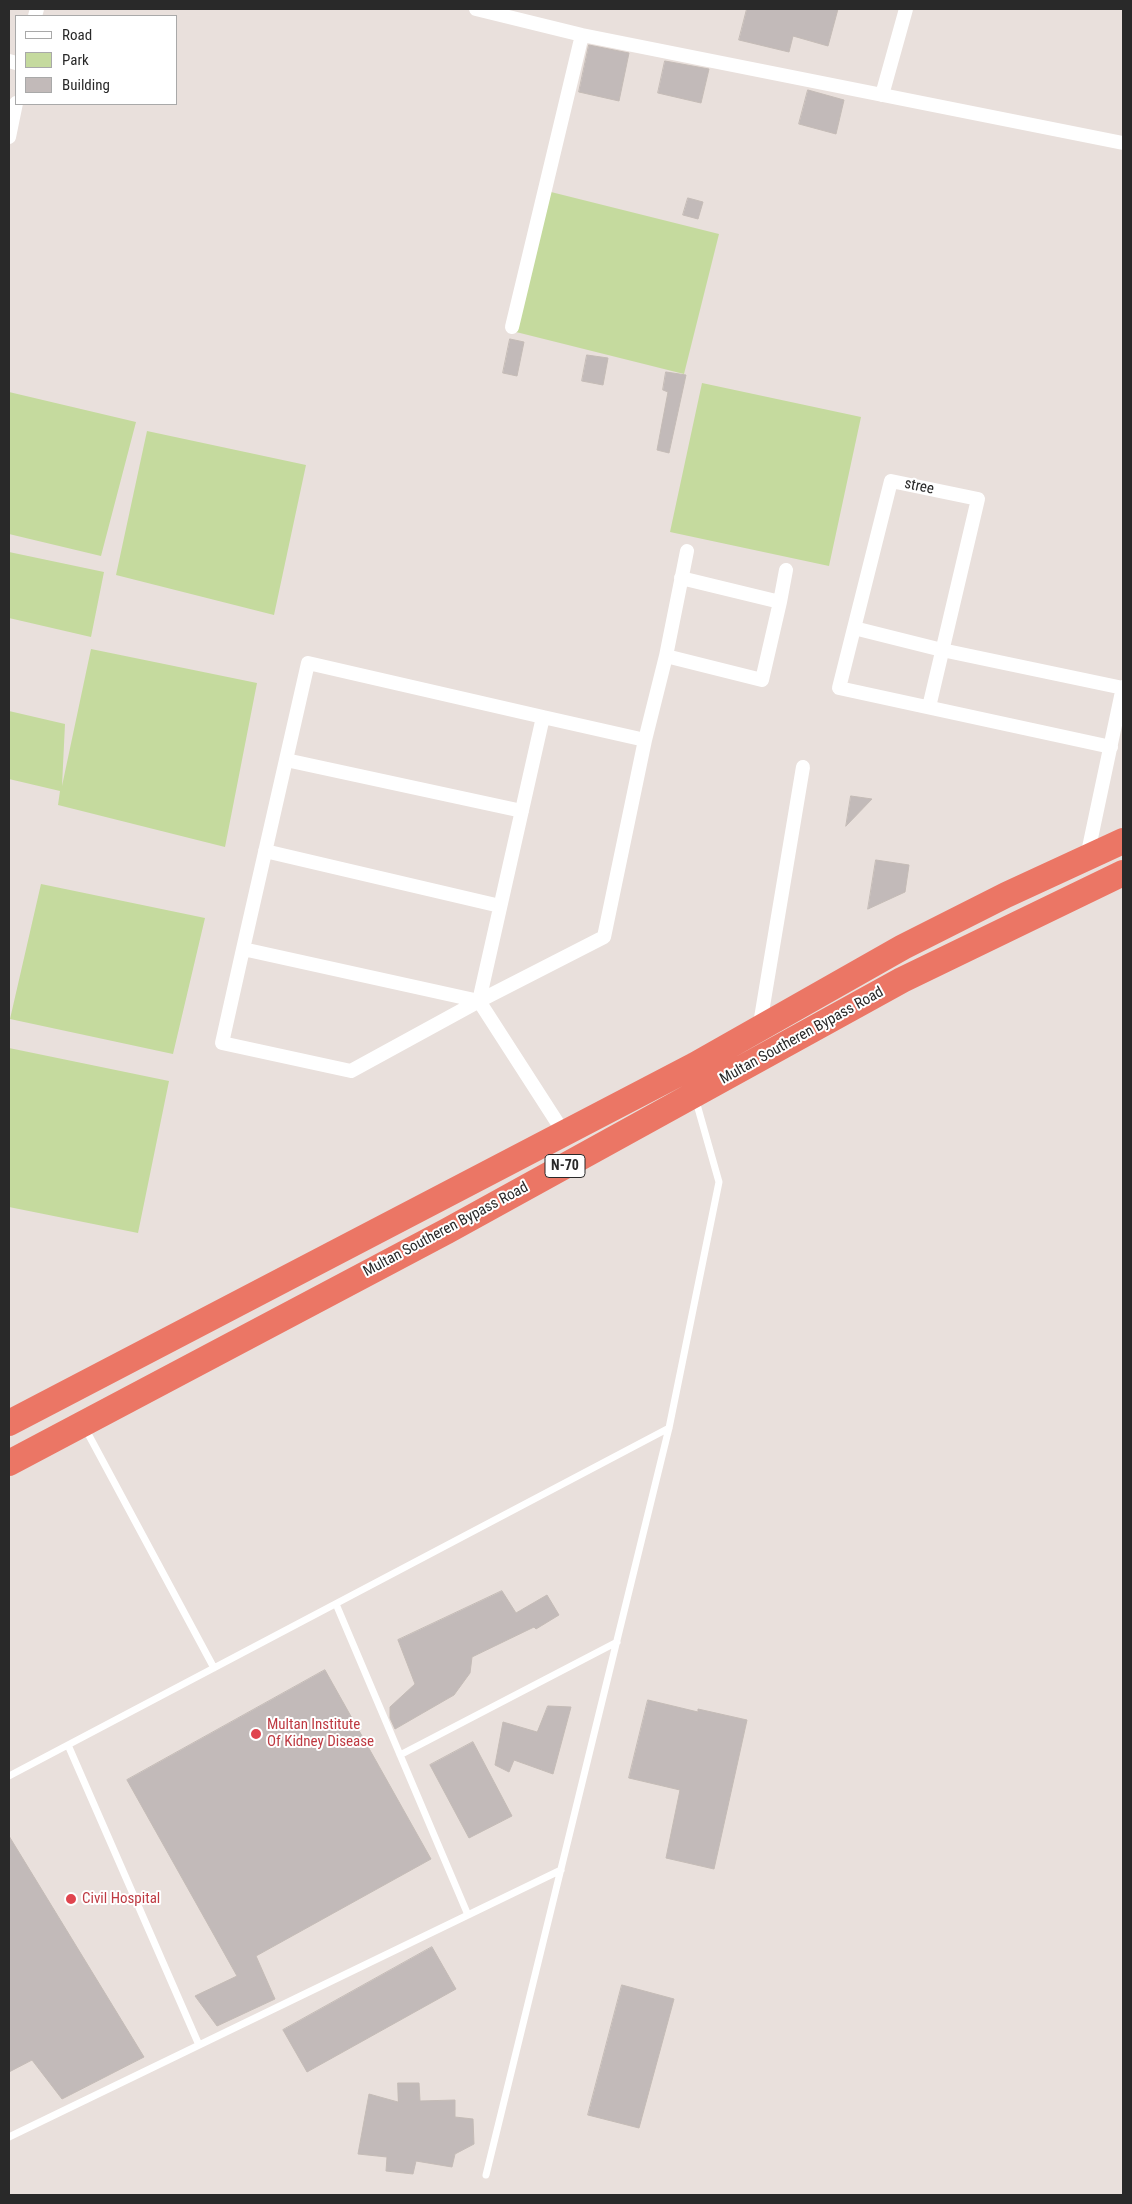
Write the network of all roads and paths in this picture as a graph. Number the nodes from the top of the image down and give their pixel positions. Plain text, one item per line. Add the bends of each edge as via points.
1 (476, 9) edge
2 (906, 9) edge
3 (582, 35) junction
4 (882, 95) junction
5 (16, 105) edge
6 (9, 137) edge
7 (1123, 143) edge
8 (512, 327) dead end
9 (687, 552) dead end
10 (786, 570) dead end
11 (681, 578) junction
12 (780, 602) junction
13 (854, 628) junction
14 (942, 650) junction
15 (666, 656) junction
16 (1123, 687) edge
17 (929, 707) junction
18 (543, 716) junction
19 (645, 740) junction
20 (1110, 747) junction
21 (286, 760) junction
22 (803, 767) dead end
23 (522, 811) junction
24 (1123, 841) edge
25 (265, 851) junction
26 (1087, 857) junction
27 (1123, 873) edge
28 (500, 906) junction
29 (243, 949) junction
30 (479, 1001) junction
31 (759, 1030) junction
32 (694, 1095) junction
33 (564, 1134) junction
34 (9, 1423) edge
35 (83, 1424) junction
36 (669, 1428) junction
37 (9, 1463) edge
38 (336, 1604) junction
39 (616, 1642) junction
40 (214, 1668) junction
41 (68, 1745) junction
42 (400, 1755) junction
43 (9, 1776) edge
44 (560, 1870) junction
45 (468, 1915) junction
46 (199, 2045) junction
47 (9, 2137) edge
48 (486, 2174) dead end

1 - 3 street
2 - 4 street
3 - 4 street
3 - 8 street
4 - 7 street
5 - 6 street
9 - 11 street
10 - 12 street
11 - 12 street
11 - 15 street
12 - 15 street via 762,680
13 - 14 street
13 - 14 street, stree via 891,481 978,499
13 - 17 street, stree via 839,688
14 - 16 street
14 - 17 street, stree
15 - 19 street
16 - 20 street
17 - 20 street, stree
18 - 19 street
18 - 21 street via 308,663
18 - 23 street
19 - 30 street via 604,937
20 - 26 street
21 - 23 street
21 - 25 street
22 - 31 street
23 - 28 street
24 - 26 highway, Multan Southeren Bypass Road / N-70
25 - 28 street
25 - 29 street
26 - 31 highway, Multan Southeren Bypass Road / N-70 via 903,947
27 - 32 highway, Multan Southeren Bypass Road / N-70 via 902,980
28 - 30 street
29 - 30 street
29 - 30 street via 222,1043 351,1071
30 - 33 street
31 - 33 highway, Multan Southeren Bypass Road / N-70
32 - 35 highway, Multan Southeren Bypass Road / N-70
32 - 36 lane via 719,1182
33 - 34 highway, Multan Southeren Bypass Road / N-70
35 - 37 highway, Multan Southeren Bypass Road / N-70
35 - 40 lane
36 - 38 lane
36 - 39 lane
38 - 40 lane
38 - 42 lane
39 - 42 lane
39 - 44 lane
40 - 41 lane
41 - 43 lane
41 - 46 lane
42 - 45 lane
44 - 45 lane
44 - 48 lane
45 - 46 lane
46 - 47 lane

